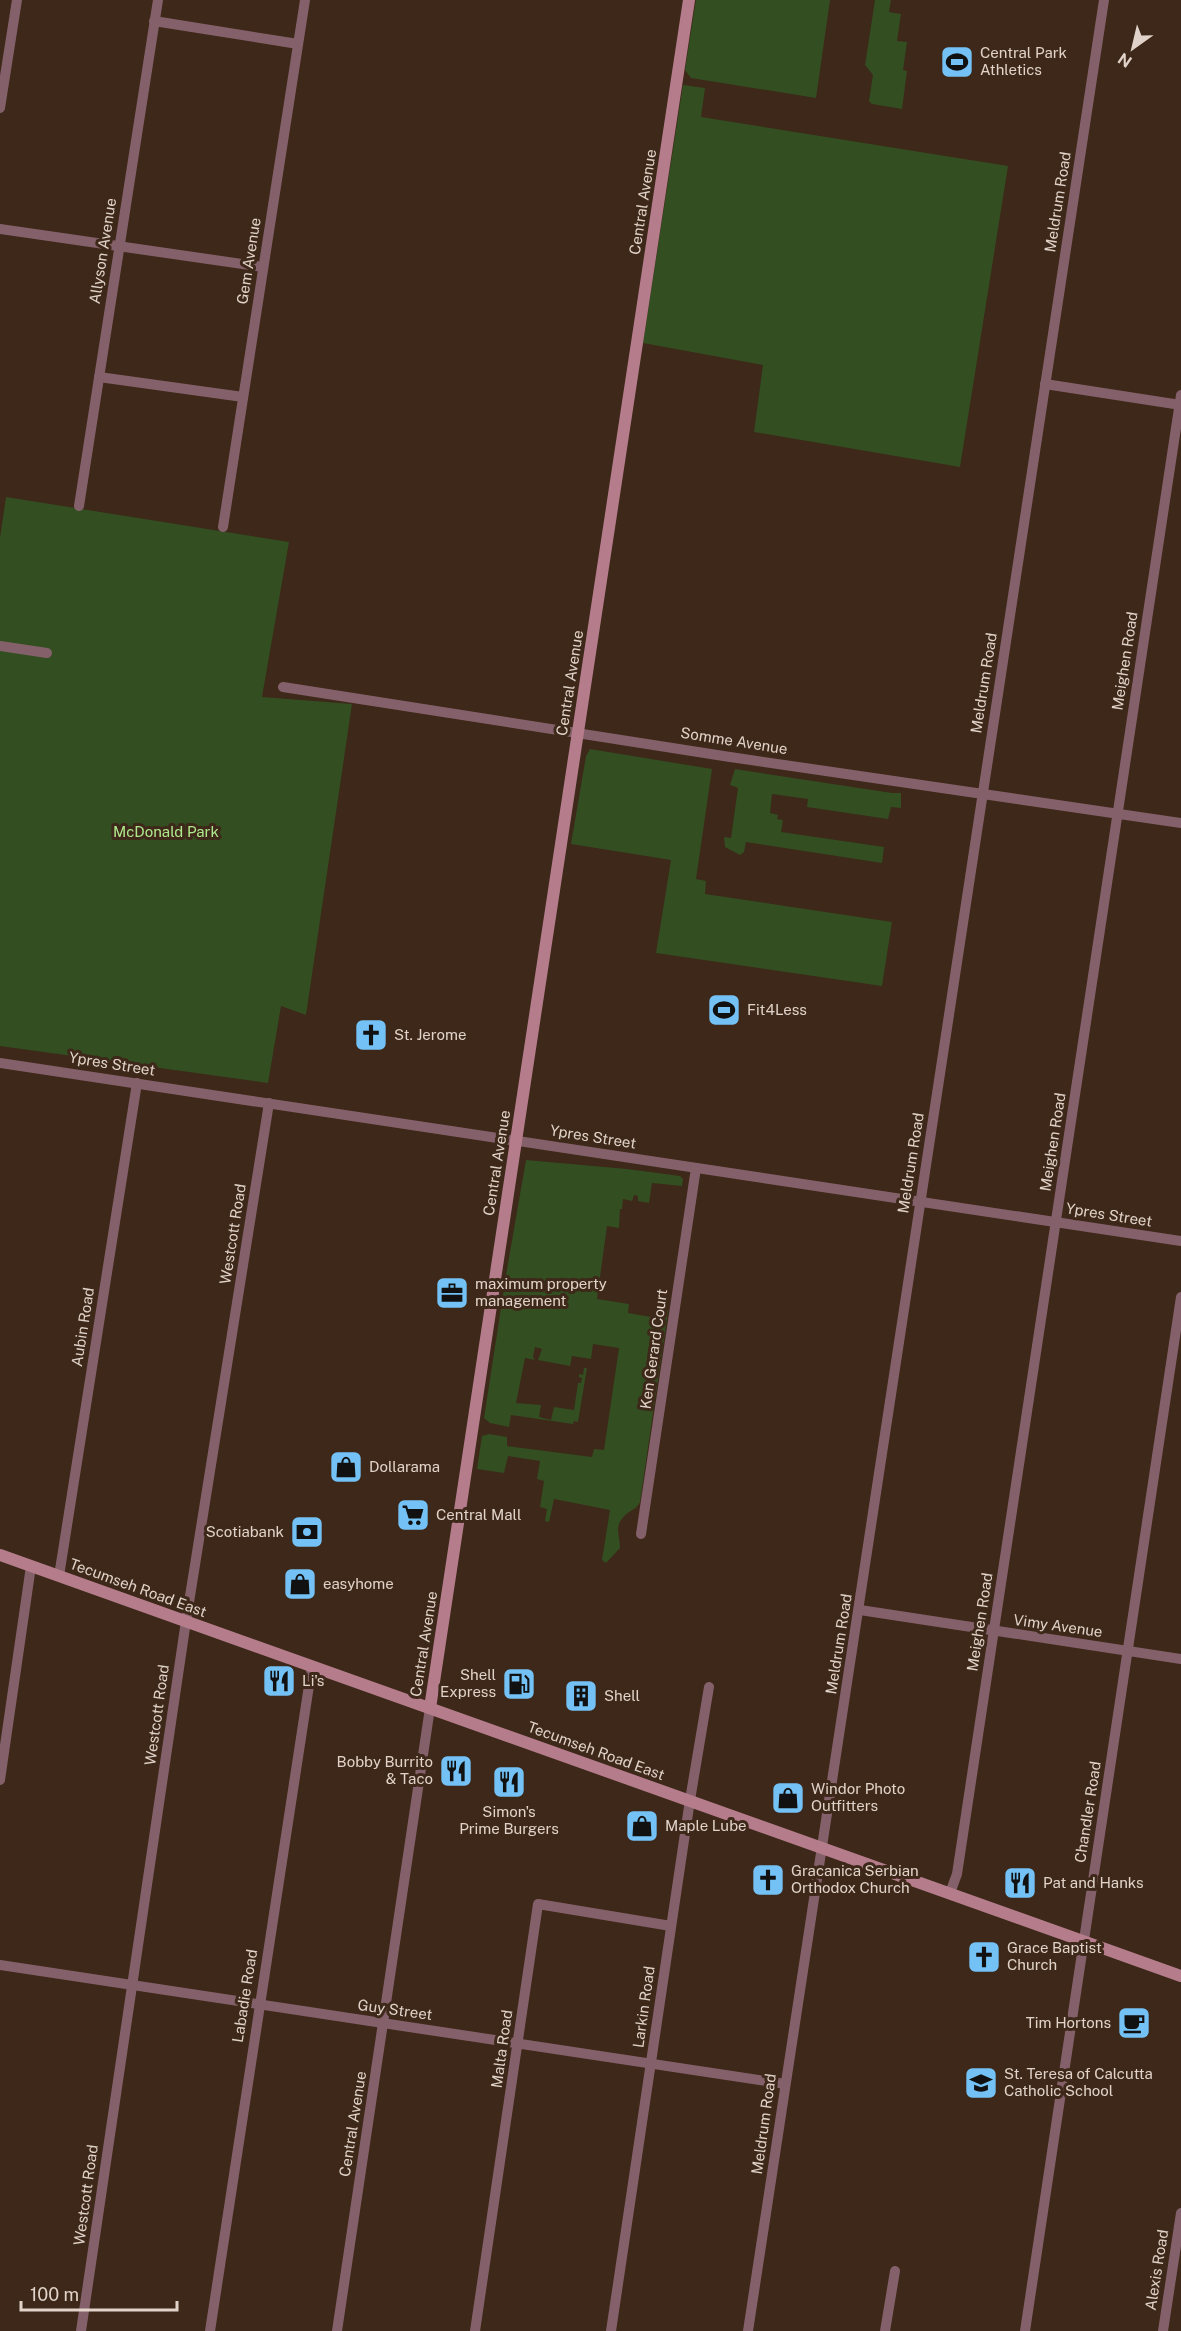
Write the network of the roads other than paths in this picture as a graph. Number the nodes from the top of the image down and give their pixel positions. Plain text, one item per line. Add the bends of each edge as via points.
1 (17, 0) edge
2 (158, 0) edge
3 (305, 0) edge
4 (689, 0) edge
5 (1104, 0) edge
6 (154, 21) junction
7 (298, 44) junction
8 (0, 108) edge
9 (0, 229) edge
10 (119, 246) junction
11 (263, 267) junction
12 (99, 377) junction
13 (1045, 384) junction
14 (243, 397) junction
15 (1180, 402) edge
16 (79, 506) dead end
17 (223, 527) dead end
18 (0, 646) edge
19 (46, 653) dead end
20 (283, 687) dead end
21 (578, 731) junction
22 (982, 794) junction
23 (1118, 813) junction
24 (1181, 823) edge
25 (0, 1063) edge
26 (137, 1083) junction
27 (269, 1104) junction
28 (516, 1141) junction
29 (696, 1168) junction
30 (920, 1202) junction
31 (1056, 1222) junction
32 (1181, 1241) edge
33 (1181, 1297) edge
34 (641, 1534) dead end
35 (0, 1555) edge
36 (31, 1566) junction
37 (59, 1576) junction
38 (860, 1610) junction
39 (186, 1621) junction
40 (993, 1632) junction
41 (1127, 1651) junction
42 (1181, 1659) edge
43 (312, 1666) junction
44 (709, 1687) dead end
45 (430, 1708) junction
46 (0, 1780) edge
47 (690, 1800) junction
48 (822, 1847) junction
49 (950, 1893) junction
50 (671, 1926) junction
51 (1083, 1940) junction
52 (0, 1965) edge
53 (1181, 1976) edge
54 (132, 1985) junction
55 (259, 2004) junction
56 (383, 2023) junction
57 (518, 2043) junction
58 (651, 2063) junction
59 (785, 2084) junction
60 (1181, 2213) edge
61 (895, 2271) dead end
62 (81, 2331) edge
63 (210, 2331) edge
64 (337, 2331) edge
65 (475, 2331) edge
66 (611, 2331) edge
67 (748, 2331) edge
68 (885, 2331) edge
69 (1025, 2331) edge
70 (1163, 2331) edge

1 - 8 street
2 - 6 street, Allyson Avenue
3 - 7 street, Gem Avenue
4 - 21 street, Central Avenue
5 - 13 street, Meldrum Road
6 - 7 street
6 - 10 street, Allyson Avenue
7 - 11 street, Gem Avenue
9 - 10 street
10 - 11 street
10 - 12 street, Allyson Avenue
11 - 14 street, Gem Avenue
12 - 14 street
12 - 16 street, Allyson Avenue
13 - 15 street
13 - 22 street, Meldrum Road
14 - 17 street, Gem Avenue
15 - 23 street, Meighen Road
18 - 19 street
20 - 21 street, Somme Avenue
21 - 22 street, Somme Avenue
21 - 28 street, Central Avenue
22 - 23 street, Somme Avenue
22 - 30 street, Meldrum Road
23 - 24 street, Somme Avenue
23 - 31 street, Meighen Road
25 - 26 street, Ypres Street
26 - 27 street, Ypres Street
26 - 37 street, Aubin Road
27 - 28 street, Ypres Street
27 - 39 street, Westcott Road
28 - 29 street, Ypres Street
28 - 45 street, Central Avenue
29 - 30 street, Ypres Street
29 - 34 street, Ken Gerard Court
30 - 31 street, Ypres Street
30 - 38 street, Meldrum Road
31 - 32 street, Ypres Street
31 - 40 street, Meighen Road
33 - 41 street, Chandler Road
35 - 36 street, Tecumseh Road East
36 - 37 street, Tecumseh Road East
36 - 46 street
37 - 39 street, Tecumseh Road East
38 - 40 street, Vimy Avenue
38 - 48 street, Meldrum Road
39 - 43 street, Tecumseh Road East
39 - 54 street, Westcott Road
40 - 41 street, Vimy Avenue
40 - 49 street, Meighen Road via 957,1874
41 - 42 street, Vimy Avenue
41 - 51 street, Chandler Road
43 - 45 street, Tecumseh Road East
43 - 55 street, Labadie Road
44 - 47 street, Larkin Road
45 - 47 street, Tecumseh Road East
45 - 56 street, Central Avenue
47 - 48 street, Tecumseh Road East
47 - 50 street, Larkin Road
48 - 49 street, Tecumseh Road East
48 - 59 street, Meldrum Road
49 - 51 street, Tecumseh Road East
50 - 57 street, Malta Road via 538,1904
50 - 58 street, Larkin Road
51 - 53 street, Tecumseh Road East
51 - 69 street, Chandler Road
52 - 54 street, Guy Street
54 - 55 street, Guy Street
54 - 62 street, Westcott Road
55 - 56 street, Guy Street
55 - 63 street, Labadie Road
56 - 57 street, Guy Street
56 - 64 street, Central Avenue
57 - 58 street, Guy Street
57 - 65 street, Malta Road
58 - 59 street, Guy Street
58 - 66 street, Larkin Road
59 - 67 street, Meldrum Road
60 - 70 street, Alexis Road
61 - 68 street

